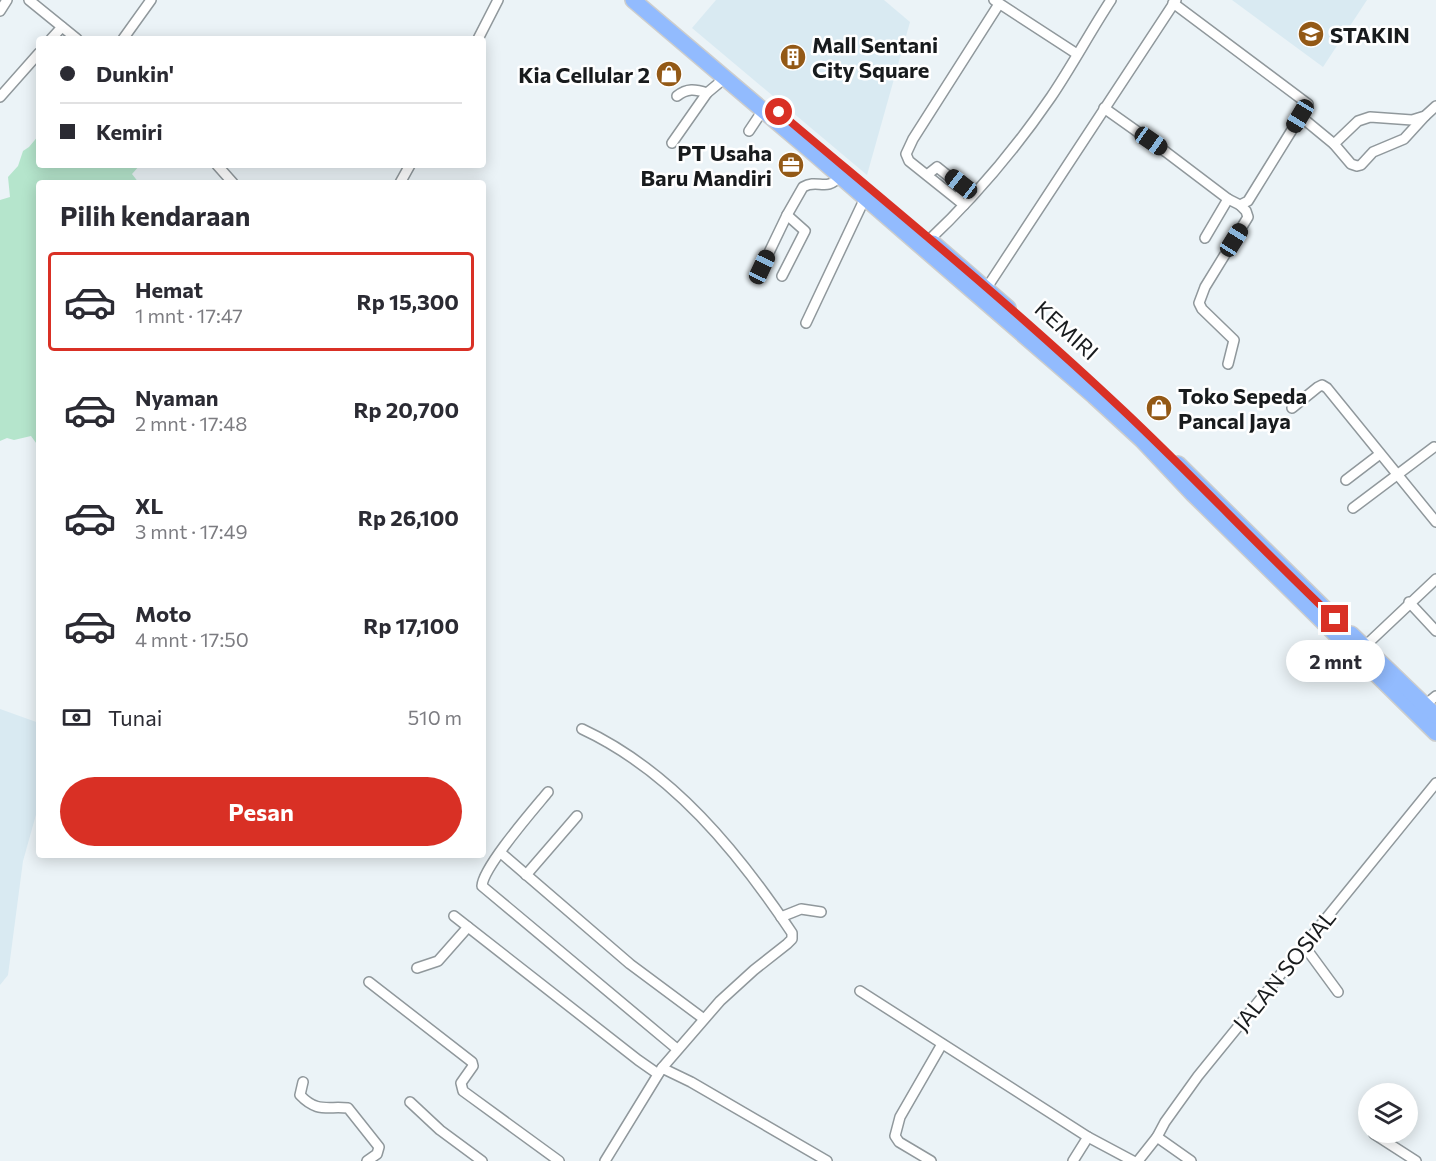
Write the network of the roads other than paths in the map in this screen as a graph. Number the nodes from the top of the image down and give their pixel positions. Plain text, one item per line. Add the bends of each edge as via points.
1 (7, 0) edge
2 (29, 0) edge
3 (151, 0) edge
4 (498, 0) edge
5 (633, 0) edge
6 (647, 0) edge
7 (1111, 0) edge
8 (997, 2) edge
9 (1174, 2) edge
10 (0, 11) edge
11 (62, 27) junction
12 (54, 36) edge
13 (73, 36) edge
14 (125, 36) edge
15 (480, 36) edge
16 (1077, 54) junction
17 (36, 56) edge
18 (725, 78) junction
19 (707, 93) junction
20 (676, 96) dead end
21 (0, 97) edge
22 (1436, 106) edge
23 (1104, 108) junction
24 (763, 110) junction
25 (1300, 116) junction
26 (1425, 116) junction
27 (749, 131) dead end
28 (672, 143) dead end
29 (1334, 144) junction
30 (220, 168) edge
31 (927, 175) junction
32 (840, 176) junction
33 (230, 180) edge
34 (866, 198) junction
35 (1228, 199) junction
36 (961, 203) junction
37 (1240, 204) junction
38 (787, 214) junction
39 (1206, 238) dead end
40 (926, 244) junction
41 (762, 267) dead end
42 (782, 276) dead end
43 (986, 289) junction
44 (806, 323) dead end
45 (1228, 364) dead end
46 (1292, 408) dead end
47 (1434, 447) dead end
48 (1380, 454) junction
49 (1396, 475) junction
50 (1346, 480) dead end
51 (1353, 508) dead end
52 (1436, 522) edge
53 (1436, 579) edge
54 (1409, 602) junction
55 (1436, 631) edge
56 (1364, 647) junction
57 (1432, 706) edge
58 (582, 729) dead end
59 (1436, 733) edge
60 (1436, 783) edge
61 (548, 792) dead end
62 (577, 816) dead end
63 (501, 853) junction
64 (526, 875) junction
65 (821, 912) dead end
66 (454, 916) dead end
67 (781, 917) junction
68 (468, 927) junction
69 (1305, 946) junction
70 (417, 968) dead end
71 (369, 982) dead end
72 (860, 991) dead end
73 (1338, 992) dead end
74 (704, 1019) junction
75 (942, 1044) junction
76 (677, 1049) junction
77 (660, 1071) junction
78 (303, 1082) dead end
79 (410, 1102) dead end
80 (1088, 1137) junction
81 (1157, 1137) junction
82 (1388, 1143) edge
83 (367, 1161) edge
84 (482, 1161) edge
85 (559, 1161) edge
86 (605, 1161) edge
87 (827, 1161) edge
88 (931, 1161) edge
89 (1073, 1161) edge
90 (1133, 1161) edge
91 (1138, 1161) edge
92 (1191, 1161) edge
93 (1416, 1161) edge

1 - 10 street
2 - 11 street
3 - 14 street
4 - 15 street
5 - 18 highway
6 - 40 highway, KEMIRI
7 - 16 street
8 - 16 street
8 - 31 street via 909,146 909,161
9 - 23 street
9 - 25 street via 1308,104
11 - 12 street
11 - 13 street
16 - 36 street via 1039,113
17 - 21 street
18 - 19 street
18 - 24 highway
19 - 20 street via 691,89
19 - 28 street
22 - 26 street
23 - 35 street
23 - 43 street
24 - 27 street
24 - 32 highway
25 - 29 street
25 - 37 street via 1248,201
26 - 29 street via 1412,120 1370,117 1352,126
26 - 29 street via 1404,139 1373,152 1361,165 1351,164
30 - 33 street
31 - 36 street
31 - 36 street via 937,167 961,184
32 - 34 highway
32 - 38 street via 828,185 803,187
34 - 40 highway
34 - 44 street
35 - 37 street
35 - 39 street
36 - 40 street
37 - 45 street via 1248,217 1199,303 1234,340
38 - 41 street
38 - 42 street via 805,231
40 - 43 highway, KEMIRI
40 - 59 highway via 1142,440
43 - 56 highway, KEMIRI via 1125,412
46 - 48 street via 1322,385
47 - 49 street
48 - 49 street
48 - 50 street
49 - 51 street
49 - 52 street
53 - 54 street
54 - 55 street
54 - 56 street
56 - 57 highway, KEMIRI
58 - 67 street via 616,745 696,811
60 - 69 street, JALAN SOSIAL
61 - 63 street
62 - 64 street
63 - 64 street
63 - 76 street via 482,882 484,889
64 - 74 street via 630,964
65 - 67 street via 801,909
66 - 68 street
67 - 74 street via 792,939
68 - 70 street via 438,961
68 - 77 street via 638,1060
69 - 73 street
69 - 81 street, JALAN SOSIAL via 1184,1094
71 - 85 street via 472,1062 461,1083 463,1091
72 - 75 street
74 - 76 street
75 - 80 street
75 - 88 street via 900,1117 895,1136
76 - 77 street
77 - 86 street
77 - 87 street via 690,1082
78 - 83 street via 300,1095 308,1104 326,1109 348,1108 379,1147 377,1154
79 - 84 street
80 - 89 street
80 - 90 street
81 - 91 street, JALAN SOSIAL
81 - 92 street
82 - 93 street

